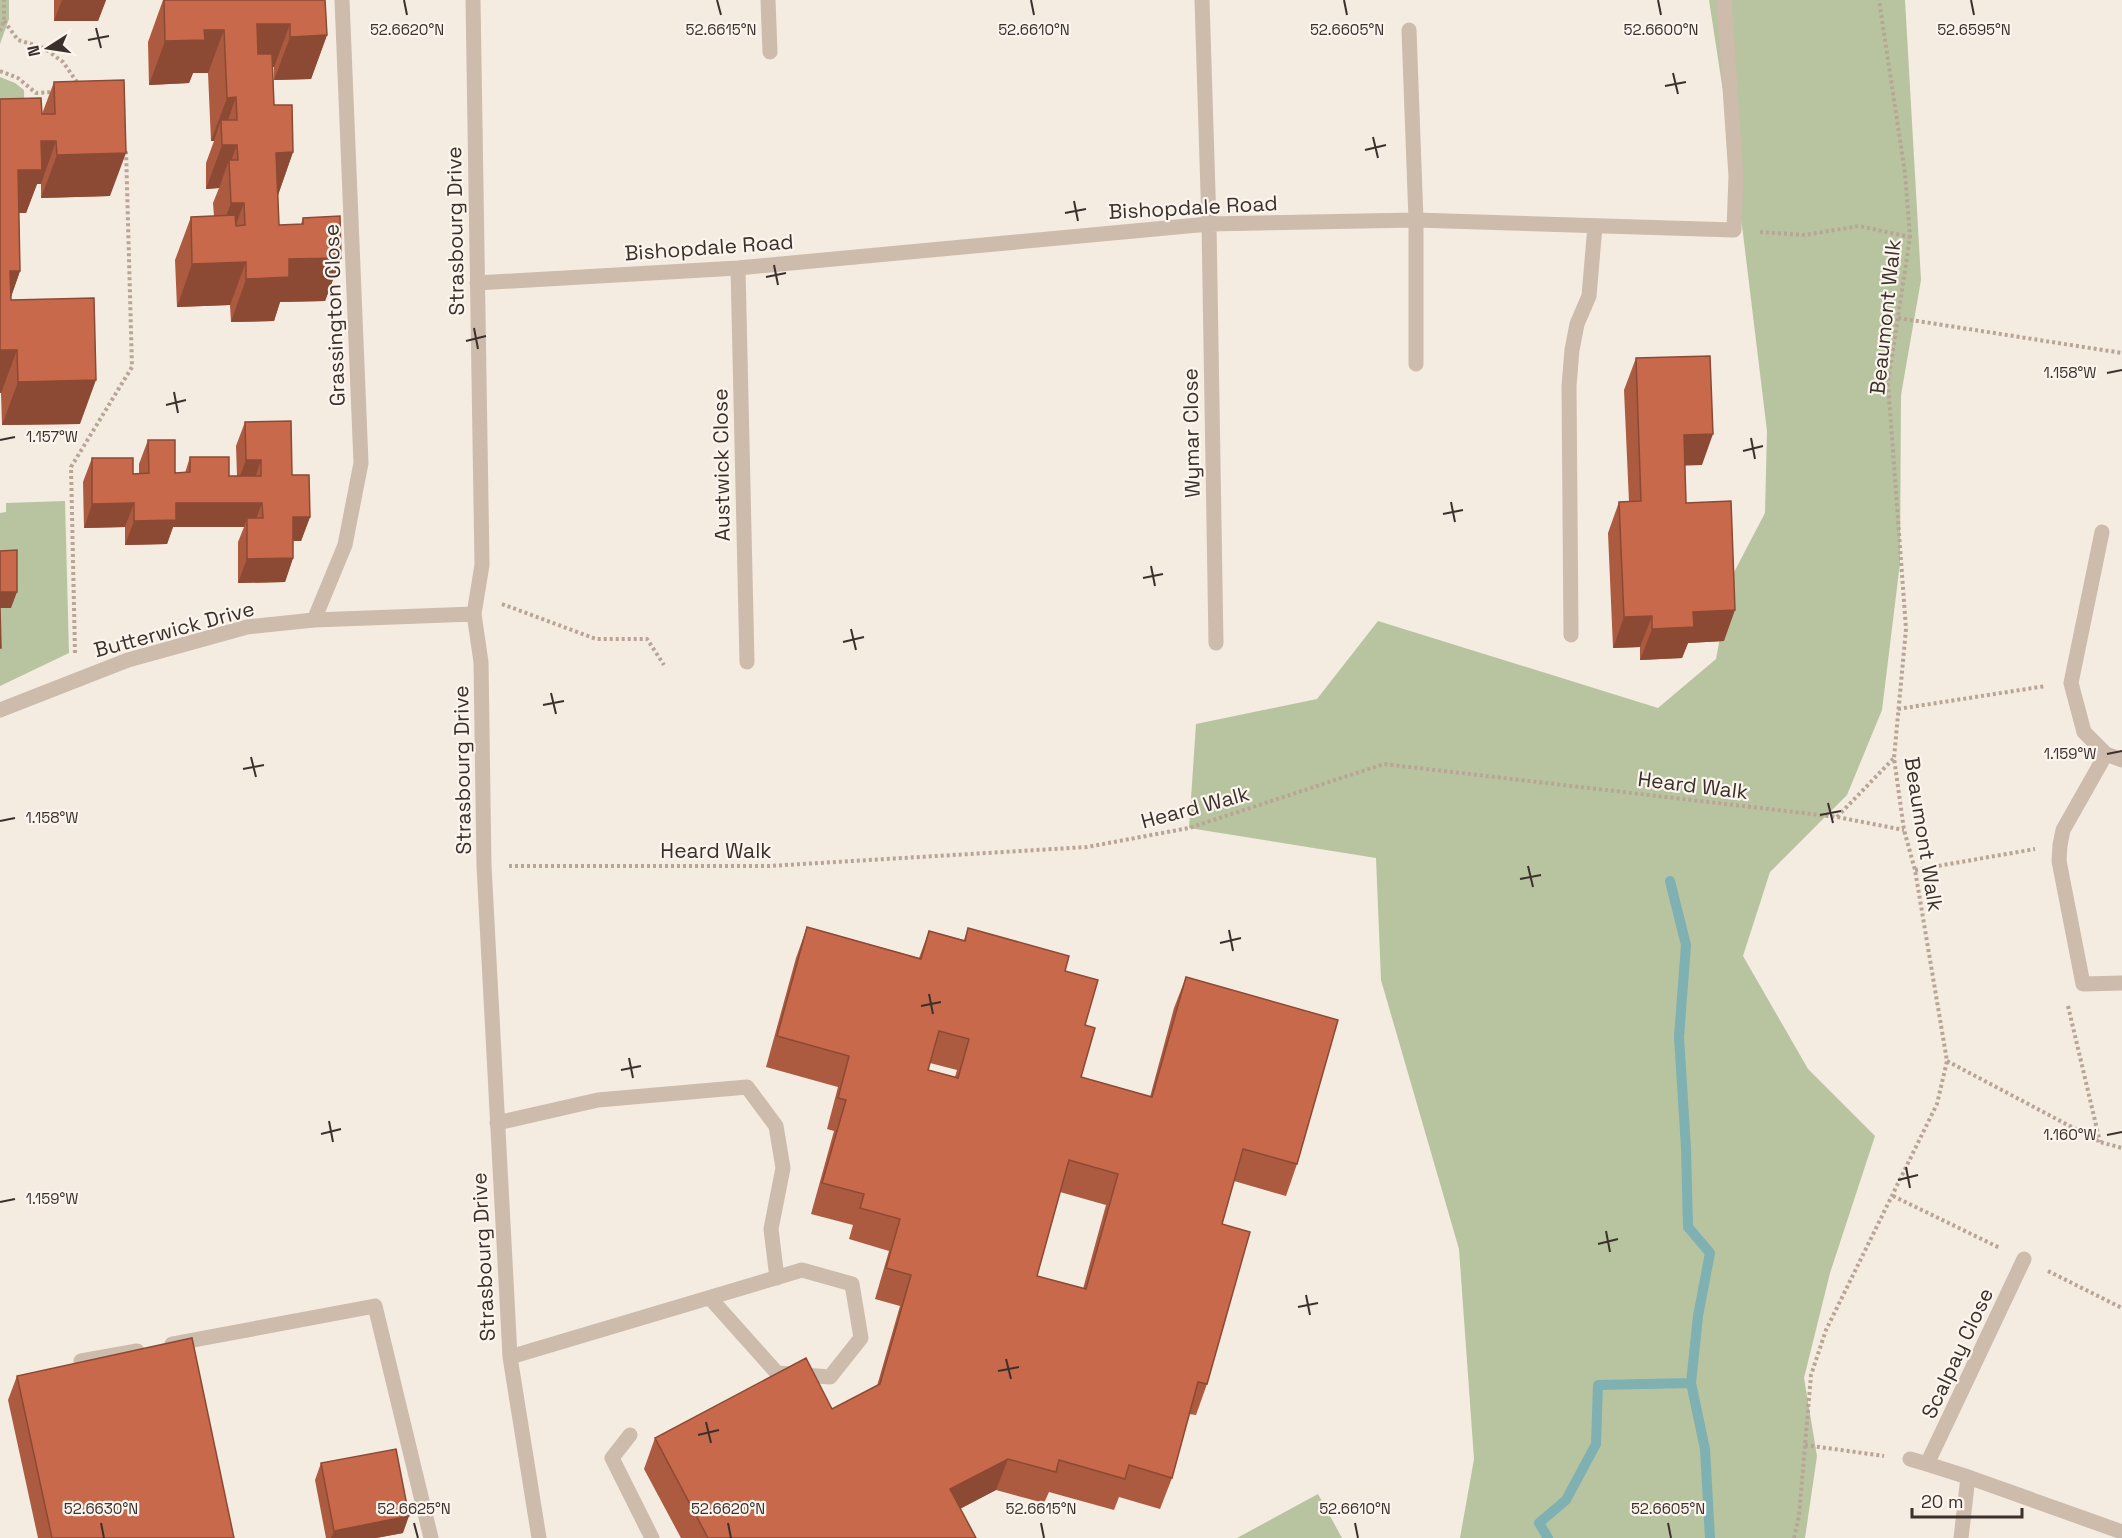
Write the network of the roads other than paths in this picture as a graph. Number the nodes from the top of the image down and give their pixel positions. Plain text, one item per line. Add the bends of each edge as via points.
1 (342, 0) edge
2 (473, 0) edge
3 (768, 0) edge
4 (1202, 0) edge
5 (1724, 0) edge
6 (1409, 30) dead end
7 (770, 52) dead end
8 (1416, 220) junction
9 (1209, 224) junction
10 (1594, 226) junction
11 (738, 268) junction
12 (477, 282) junction
13 (1416, 364) dead end
14 (2102, 532) dead end
15 (474, 614) junction
16 (314, 620) junction
17 (1571, 635) dead end
18 (1216, 643) dead end
19 (747, 662) dead end
20 (0, 710) edge
21 (2106, 754) junction
22 (2122, 760) edge
23 (2122, 983) edge
24 (497, 1124) junction
25 (2024, 1259) dead end
26 (777, 1278) junction
27 (710, 1298) junction
28 (510, 1357) junction
29 (81, 1361) edge
30 (630, 1435) dead end
31 (1910, 1460) road end
32 (1927, 1464) junction
33 (1968, 1477) junction
34 (2122, 1532) edge
35 (431, 1538) edge
36 (539, 1538) edge
37 (652, 1538) edge
38 (1961, 1538) edge

1 - 16 street, Grassington Close via 361,462 345,545
2 - 12 street, Strasbourg Drive
3 - 7 street
4 - 9 street, Wymar Close
5 - 10 street, Bishopdale Road via 1736,176 1734,230
6 - 8 street
8 - 9 street, Bishopdale Road
8 - 10 street, Bishopdale Road
8 - 13 street
9 - 11 street, Bishopdale Road
9 - 18 street, Wymar Close
10 - 17 street via 1589,296 1577,324 1569,386
11 - 12 street, Bishopdale Road
11 - 19 street, Austwick Close
12 - 15 street, Strasbourg Drive via 482,564
14 - 21 street via 2071,683 2084,732
15 - 16 street, Butterwick Drive
15 - 24 street, Strasbourg Drive via 482,662 484,866
16 - 20 street, Butterwick Drive via 247,627 128,660
21 - 22 street
21 - 23 street via 2063,830 2059,861 2084,984
24 - 26 street via 598,1100 747,1087 776,1126 783,1168 771,1229
24 - 28 street, Strasbourg Drive
25 - 32 street, Scalpay Close
26 - 27 street
26 - 27 street via 802,1270 852,1284 861,1338 830,1377 777,1373
27 - 28 street
28 - 36 street, Strasbourg Drive
29 - 35 street via 375,1306
30 - 37 street via 612,1458
31 - 32 street
32 - 33 street
33 - 34 street
33 - 38 street

